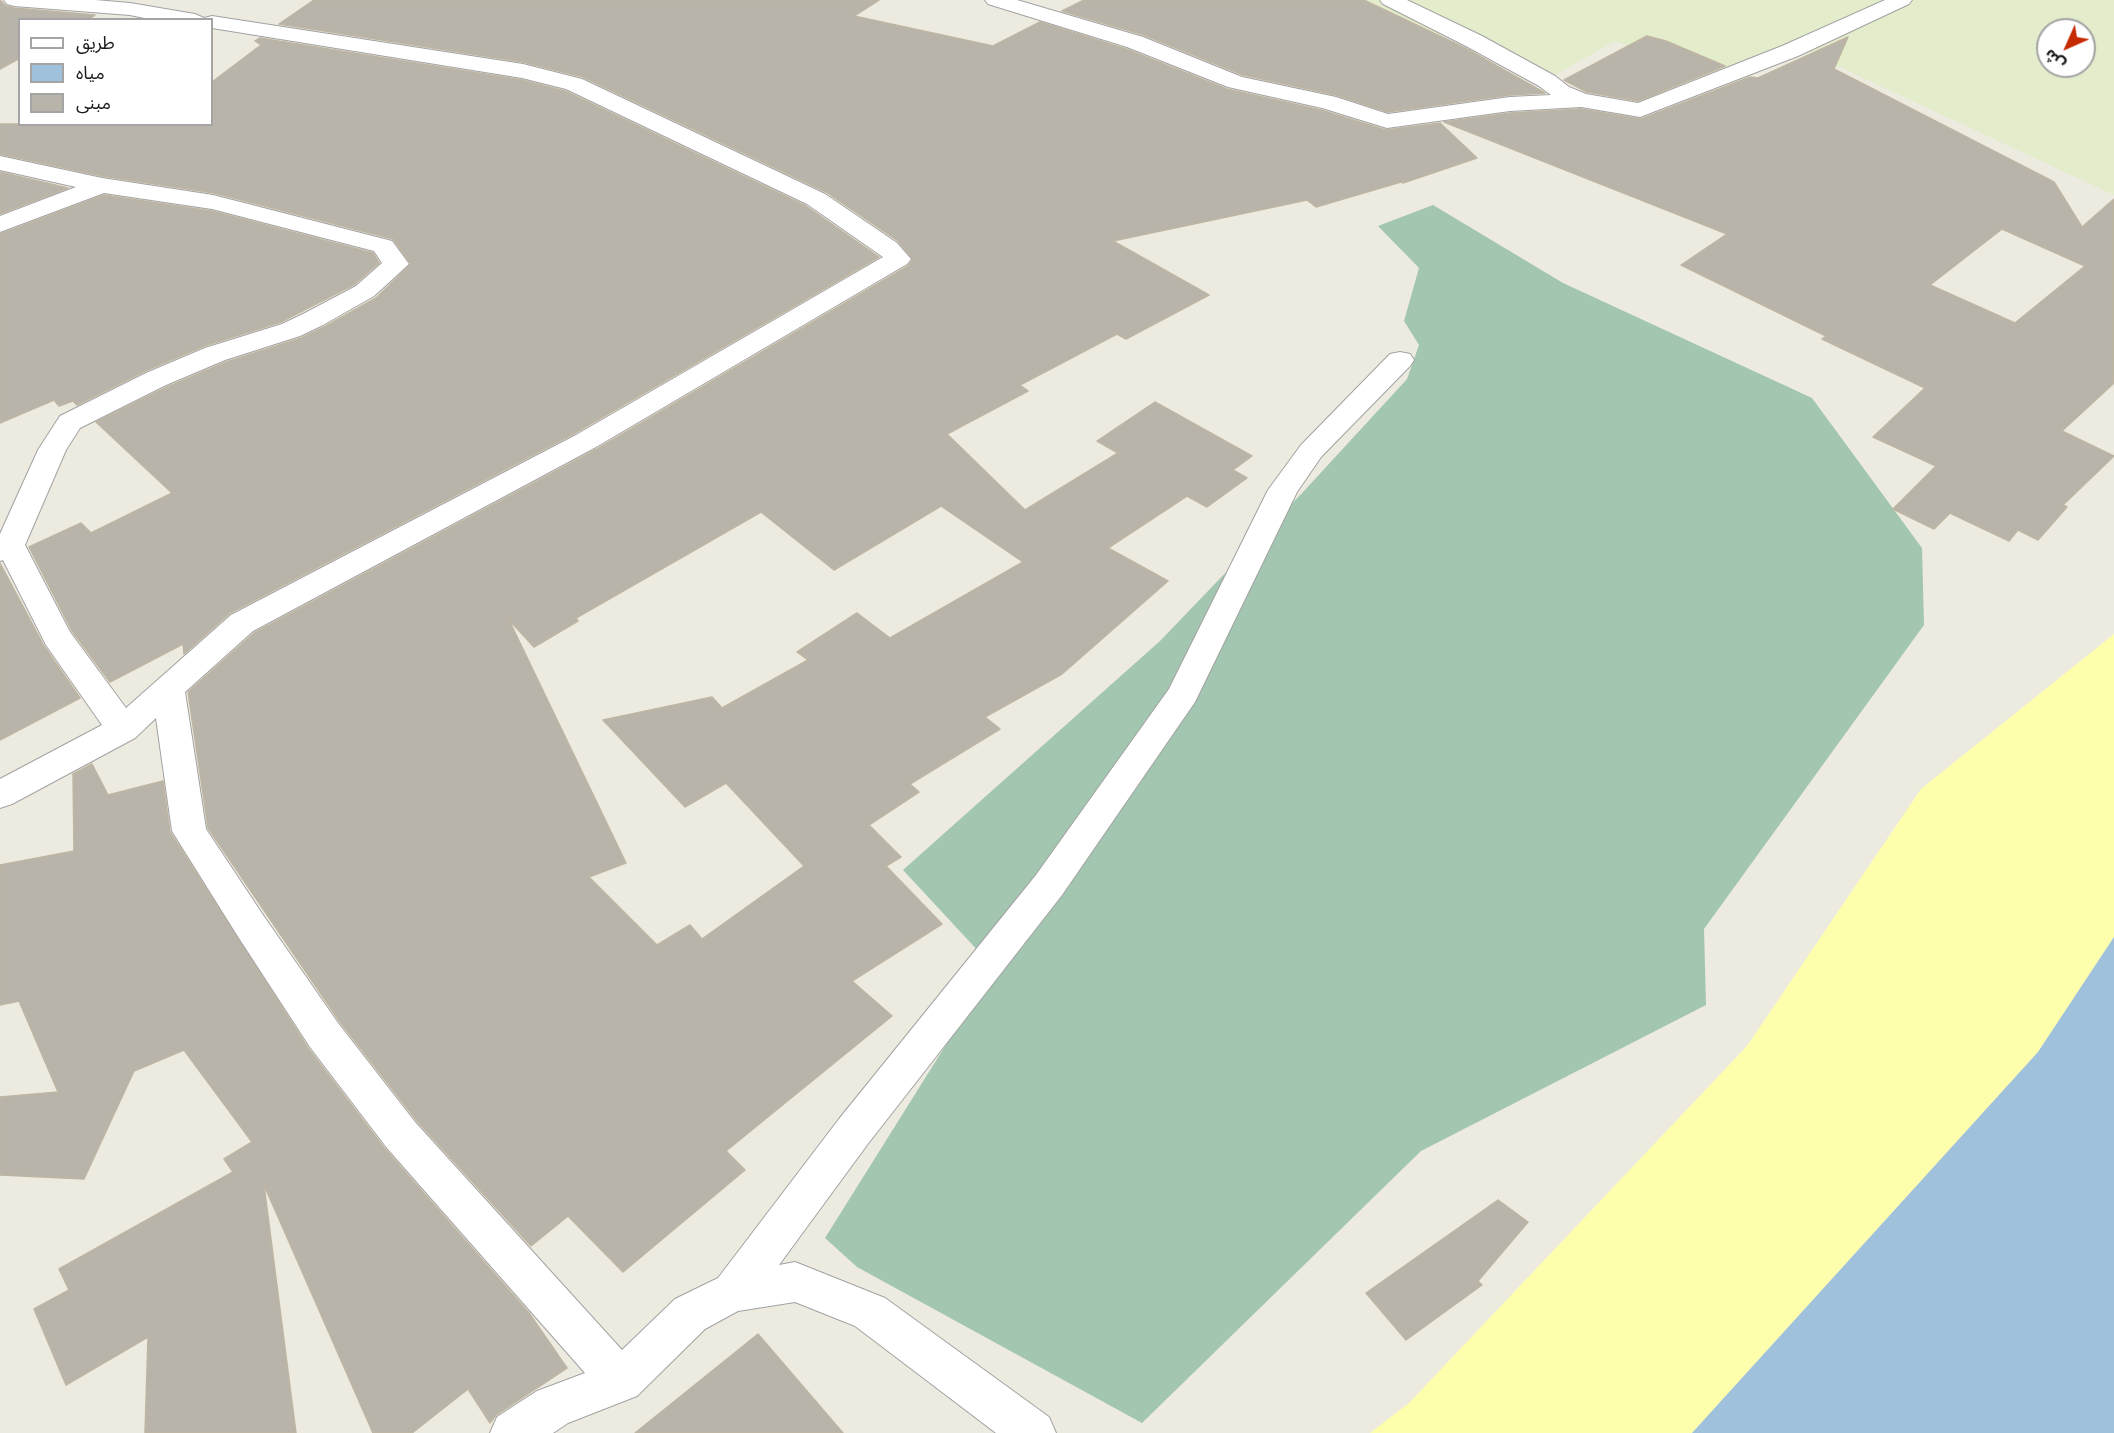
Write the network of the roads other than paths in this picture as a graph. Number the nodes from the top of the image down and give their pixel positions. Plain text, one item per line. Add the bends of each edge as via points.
1 (15, 0) edge
2 (995, 0) edge
3 (1390, 0) edge
4 (1902, 0) edge
5 (183, 18) edge
6 (213, 22) edge
7 (1581, 100) junction
8 (0, 163) edge
9 (102, 185) junction
10 (0, 225) edge
11 (1400, 360) dead end
12 (5, 548) edge
13 (168, 688) junction
14 (123, 729) junction
15 (0, 795) edge
16 (733, 1292) junction
17 (621, 1381) junction
18 (513, 1433) edge
19 (1033, 1433) edge

1 - 5 street via 130,9
2 - 7 street via 1135,42 1236,82 1328,102 1387,121 1509,104
3 - 7 street
4 - 7 street via 1790,51 1640,110
6 - 13 street via 523,71 574,84 816,199 898,259 586,441 242,623
8 - 9 street
9 - 10 street
9 - 12 street via 213,202 383,246 396,264 365,291 314,319 215,354 70,422 52,450
11 - 16 street via 1311,451 1283,490 1183,694 1049,885 854,1131
12 - 14 street via 57,637
13 - 14 street
13 - 17 street via 189,831 250,925 324,1035 401,1135
14 - 15 street
16 - 17 street via 690,1314
16 - 19 street via 795,1282 870,1312
17 - 18 street via 553,1407

